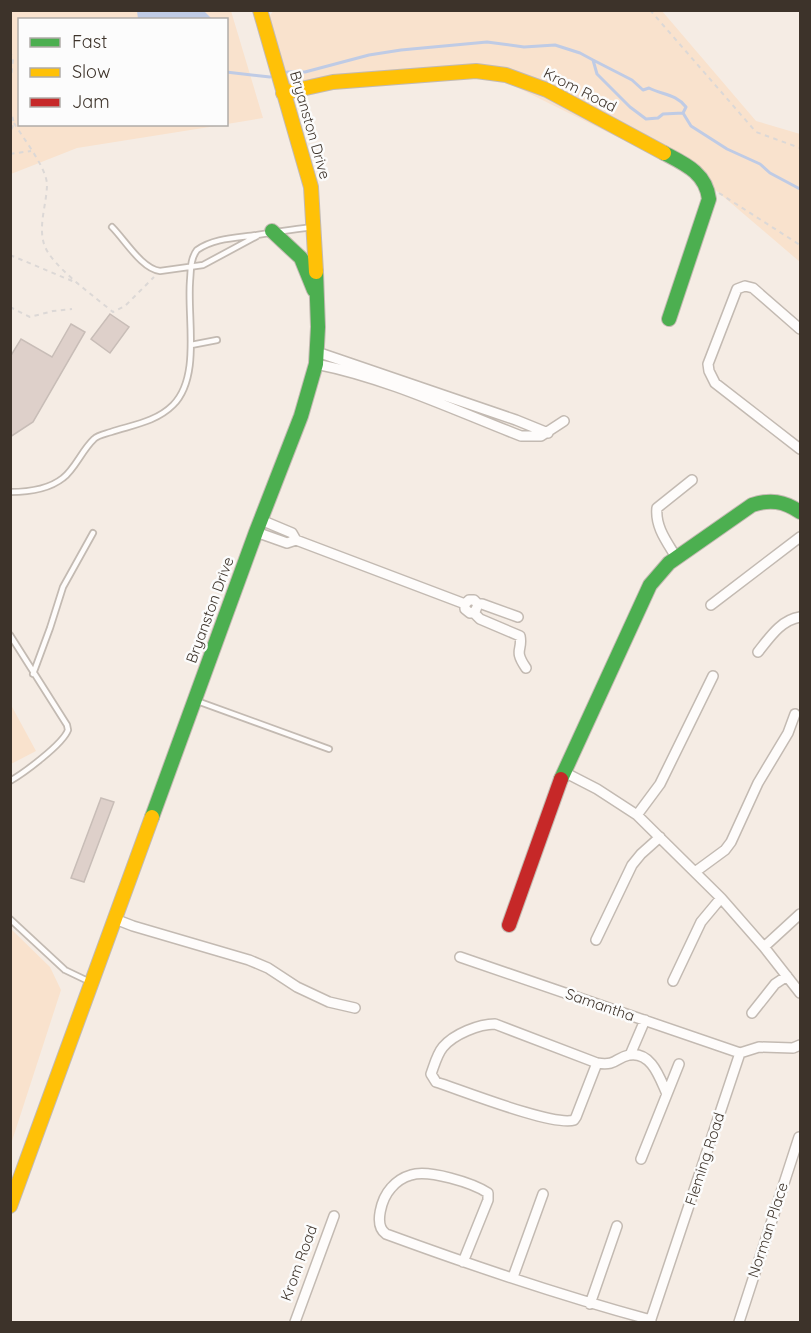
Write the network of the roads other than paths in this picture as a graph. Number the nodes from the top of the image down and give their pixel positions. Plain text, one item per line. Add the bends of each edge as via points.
1 (260, 10) edge
2 (283, 93) junction
3 (112, 227) dead end
4 (315, 227) junction
5 (266, 233) junction
6 (191, 267) junction
7 (317, 297) junction
8 (669, 318) dead end
9 (801, 329) edge
10 (218, 340) dead end
11 (191, 345) junction
12 (317, 358) junction
13 (564, 421) dead end
14 (548, 433) junction
15 (801, 449) edge
16 (692, 480) dead end
17 (10, 492) edge
18 (801, 512) edge
19 (258, 526) junction
20 (93, 533) dead end
21 (801, 537) edge
22 (676, 557) junction
23 (711, 604) dead end
24 (476, 608) junction
25 (518, 617) dead end
26 (801, 617) edge
27 (10, 635) edge
28 (758, 652) dead end
29 (526, 668) dead end
30 (33, 674) junction
31 (713, 676) dead end
32 (195, 700) junction
33 (795, 714) dead end
34 (329, 749) dead end
35 (564, 772) junction
36 (10, 782) edge
37 (637, 815) junction
38 (660, 837) junction
39 (695, 872) junction
40 (721, 898) junction
41 (801, 914) edge
42 (115, 918) junction
43 (10, 919) edge
44 (509, 925) dead end
45 (596, 940) dead end
46 (764, 947) junction
47 (460, 957) dead end
48 (787, 976) junction
49 (674, 981) dead end
50 (92, 982) junction
51 (801, 993) edge
52 (355, 1008) dead end
53 (752, 1012) dead end
54 (645, 1020) junction
55 (801, 1045) edge
56 (740, 1053) junction
57 (630, 1055) junction
58 (597, 1063) junction
59 (679, 1064) dead end
60 (667, 1094) junction
61 (799, 1137) edge
62 (641, 1159) dead end
63 (543, 1194) dead end
64 (10, 1206) edge
65 (334, 1216) dead end
66 (617, 1226) dead end
67 (463, 1262) junction
68 (513, 1277) junction
69 (590, 1304) junction
70 (651, 1321) edge
71 (295, 1323) edge
72 (739, 1323) edge

1 - 2 street, Bryanston Drive
2 - 4 street, Bryanston Drive via 311,187
2 - 8 street, Krom Road via 333,82 492,72 567,100 686,165 707,185 709,199
3 - 6 lane via 147,265 159,271
4 - 5 lane
4 - 7 street, Bryanston Drive
5 - 6 lane via 207,264
5 - 6 lane via 206,245 194,253
5 - 7 street via 301,258
6 - 11 lane
7 - 12 street, Bryanston Drive
9 - 15 street via 753,288 742,286 737,289 708,364 715,383
10 - 11 lane
11 - 17 lane via 185,387 169,408 144,423 96,437 63,478 34,491
12 - 14 street
12 - 14 street via 521,436 534,438
12 - 19 street, Bryanston Drive via 306,401
13 - 14 street
16 - 22 street via 657,508 662,535
18 - 22 street via 777,500 752,505
19 - 24 street via 287,543 296,540 465,604 474,600
19 - 32 street, Bryanston Drive
20 - 30 lane via 63,587
21 - 23 street
22 - 35 street via 644,594
24 - 25 street via 482,604
24 - 29 street via 480,619 520,636 518,653
26 - 28 street via 781,626
27 - 30 lane
30 - 36 lane via 67,725 67,733
31 - 37 street via 660,784
32 - 34 lane
32 - 42 street, Bryanston Drive
33 - 39 street via 731,842
35 - 37 street
35 - 44 street
37 - 38 street
38 - 39 street
38 - 45 street via 632,865
39 - 40 street
40 - 46 street
40 - 49 street via 701,922
41 - 46 street
42 - 50 street, Bryanston Drive
42 - 52 street via 249,960 329,1002
43 - 50 lane via 65,970
46 - 48 street
47 - 54 street, Samantha
48 - 51 street
48 - 53 street via 775,984
50 - 64 street, Bryanston Drive
54 - 56 street, Samantha
54 - 57 street
55 - 56 street via 759,1047
56 - 70 street, Fleming Road
57 - 58 street via 614,1063
57 - 60 street via 646,1058 652,1064
58 - 58 street via 502,1025 487,1024 442,1048 431,1074 436,1082 567,1122 576,1117
59 - 60 street
60 - 62 street
61 - 72 street, Norman Place
63 - 68 street
65 - 71 street, Krom Road
66 - 69 street
67 - 67 street via 383,1232 379,1221 391,1188 418,1174 442,1176 488,1193
67 - 68 street
68 - 69 street
69 - 70 street

